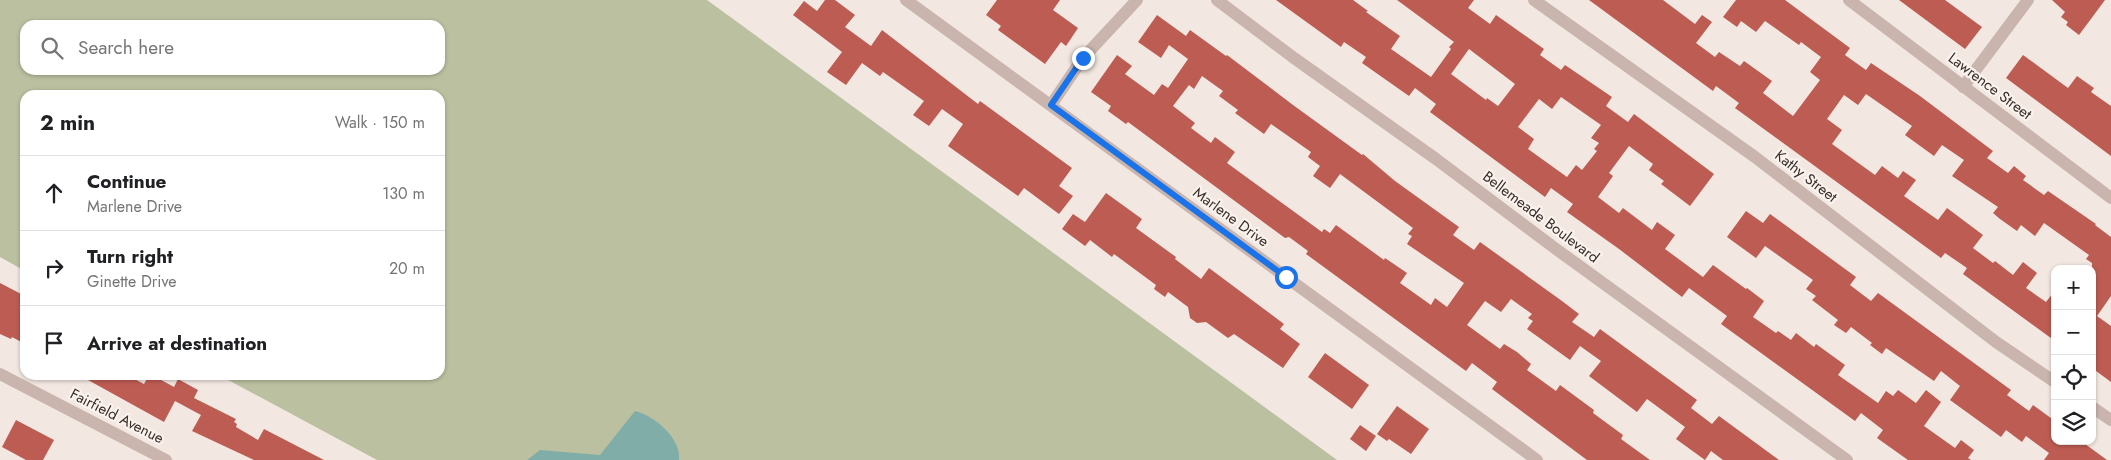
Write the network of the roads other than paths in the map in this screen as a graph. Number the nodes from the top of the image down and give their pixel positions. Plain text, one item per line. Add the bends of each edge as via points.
1 (906, 0) edge
2 (1137, 0) edge
3 (1217, 0) edge
4 (1534, 0) edge
5 (1849, 0) edge
6 (2028, 0) edge
7 (1963, 87) junction
8 (1051, 105) junction
9 (2111, 198) edge
10 (0, 374) edge
11 (2051, 379) edge
12 (2096, 410) edge
13 (2111, 420) edge
14 (166, 460) edge
15 (1537, 460) edge
16 (1846, 460) edge

1 - 8 street, Marlene Drive
2 - 8 street via 1083,58
3 - 16 street, Bellemeade Boulevard
4 - 11 street, Kathy Street via 1754,157 1996,342
5 - 7 street, Lawrence Street
6 - 7 street
7 - 9 street, Lawrence Street
8 - 15 street, Marlene Drive
10 - 14 street, Fairfield Avenue
12 - 13 street

